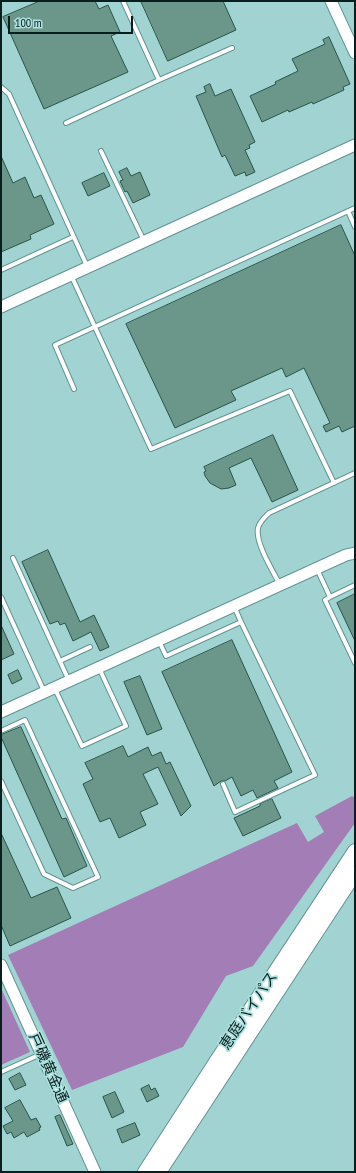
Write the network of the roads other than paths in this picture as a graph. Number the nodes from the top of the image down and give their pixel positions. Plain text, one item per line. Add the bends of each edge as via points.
1 (123, 1) edge
2 (331, 1) edge
3 (232, 48) dead end
4 (355, 53) edge
5 (159, 80) junction
6 (1, 87) edge
7 (66, 124) dead end
8 (355, 145) edge
9 (101, 151) dead end
10 (355, 208) edge
11 (348, 211) junction
12 (355, 227) edge
13 (73, 237) junction
14 (144, 242) junction
15 (87, 268) junction
16 (1, 270) edge
17 (71, 275) junction
18 (1, 307) edge
19 (95, 326) junction
20 (74, 389) dead end
21 (355, 473) edge
22 (334, 483) junction
23 (355, 553) edge
24 (14, 558) dead end
25 (317, 568) junction
26 (280, 585) junction
27 (355, 585) edge
28 (1, 597) edge
29 (330, 597) junction
30 (234, 606) junction
31 (241, 622) junction
32 (159, 640) junction
33 (90, 647) dead end
34 (60, 661) junction
35 (355, 663) edge
36 (99, 668) junction
37 (69, 681) junction
38 (50, 690) junction
39 (1, 712) edge
40 (1, 731) edge
41 (1, 781) edge
42 (223, 784) dead end
43 (355, 851) edge
44 (355, 873) edge
45 (1, 965) edge
46 (41, 1053) junction
47 (1, 1072) edge
48 (95, 1172) edge
49 (145, 1172) edge
50 (159, 1172) edge

1 - 5 lane
2 - 4 street
3 - 5 lane
5 - 7 lane
6 - 13 lane via 8,94
8 - 14 street
9 - 14 lane
10 - 11 lane
11 - 12 lane
11 - 19 lane
13 - 15 lane
13 - 16 lane
14 - 15 street
15 - 17 street
17 - 18 street
17 - 19 lane
19 - 20 lane via 55,345
19 - 22 lane via 151,449 290,391
21 - 22 lane
22 - 26 lane via 269,513 261,520 258,540
23 - 25 street
24 - 34 lane
25 - 26 street
25 - 29 lane
26 - 30 street
27 - 29 lane
28 - 38 lane
29 - 35 lane via 324,600
30 - 31 lane
30 - 32 street
31 - 32 lane via 166,656
31 - 42 lane via 315,775 235,812
32 - 36 street
33 - 34 lane
34 - 37 lane
36 - 37 street
36 - 38 lane via 126,726 82,746
37 - 38 street
38 - 39 street
40 - 41 lane via 25,720 98,877 73,888 44,874
43 - 49 highway, 恵庭バイパス
44 - 50 highway, 恵庭バイパス
45 - 46 street, 戸磯黄金通
46 - 47 lane
46 - 48 street, 戸磯黄金通

